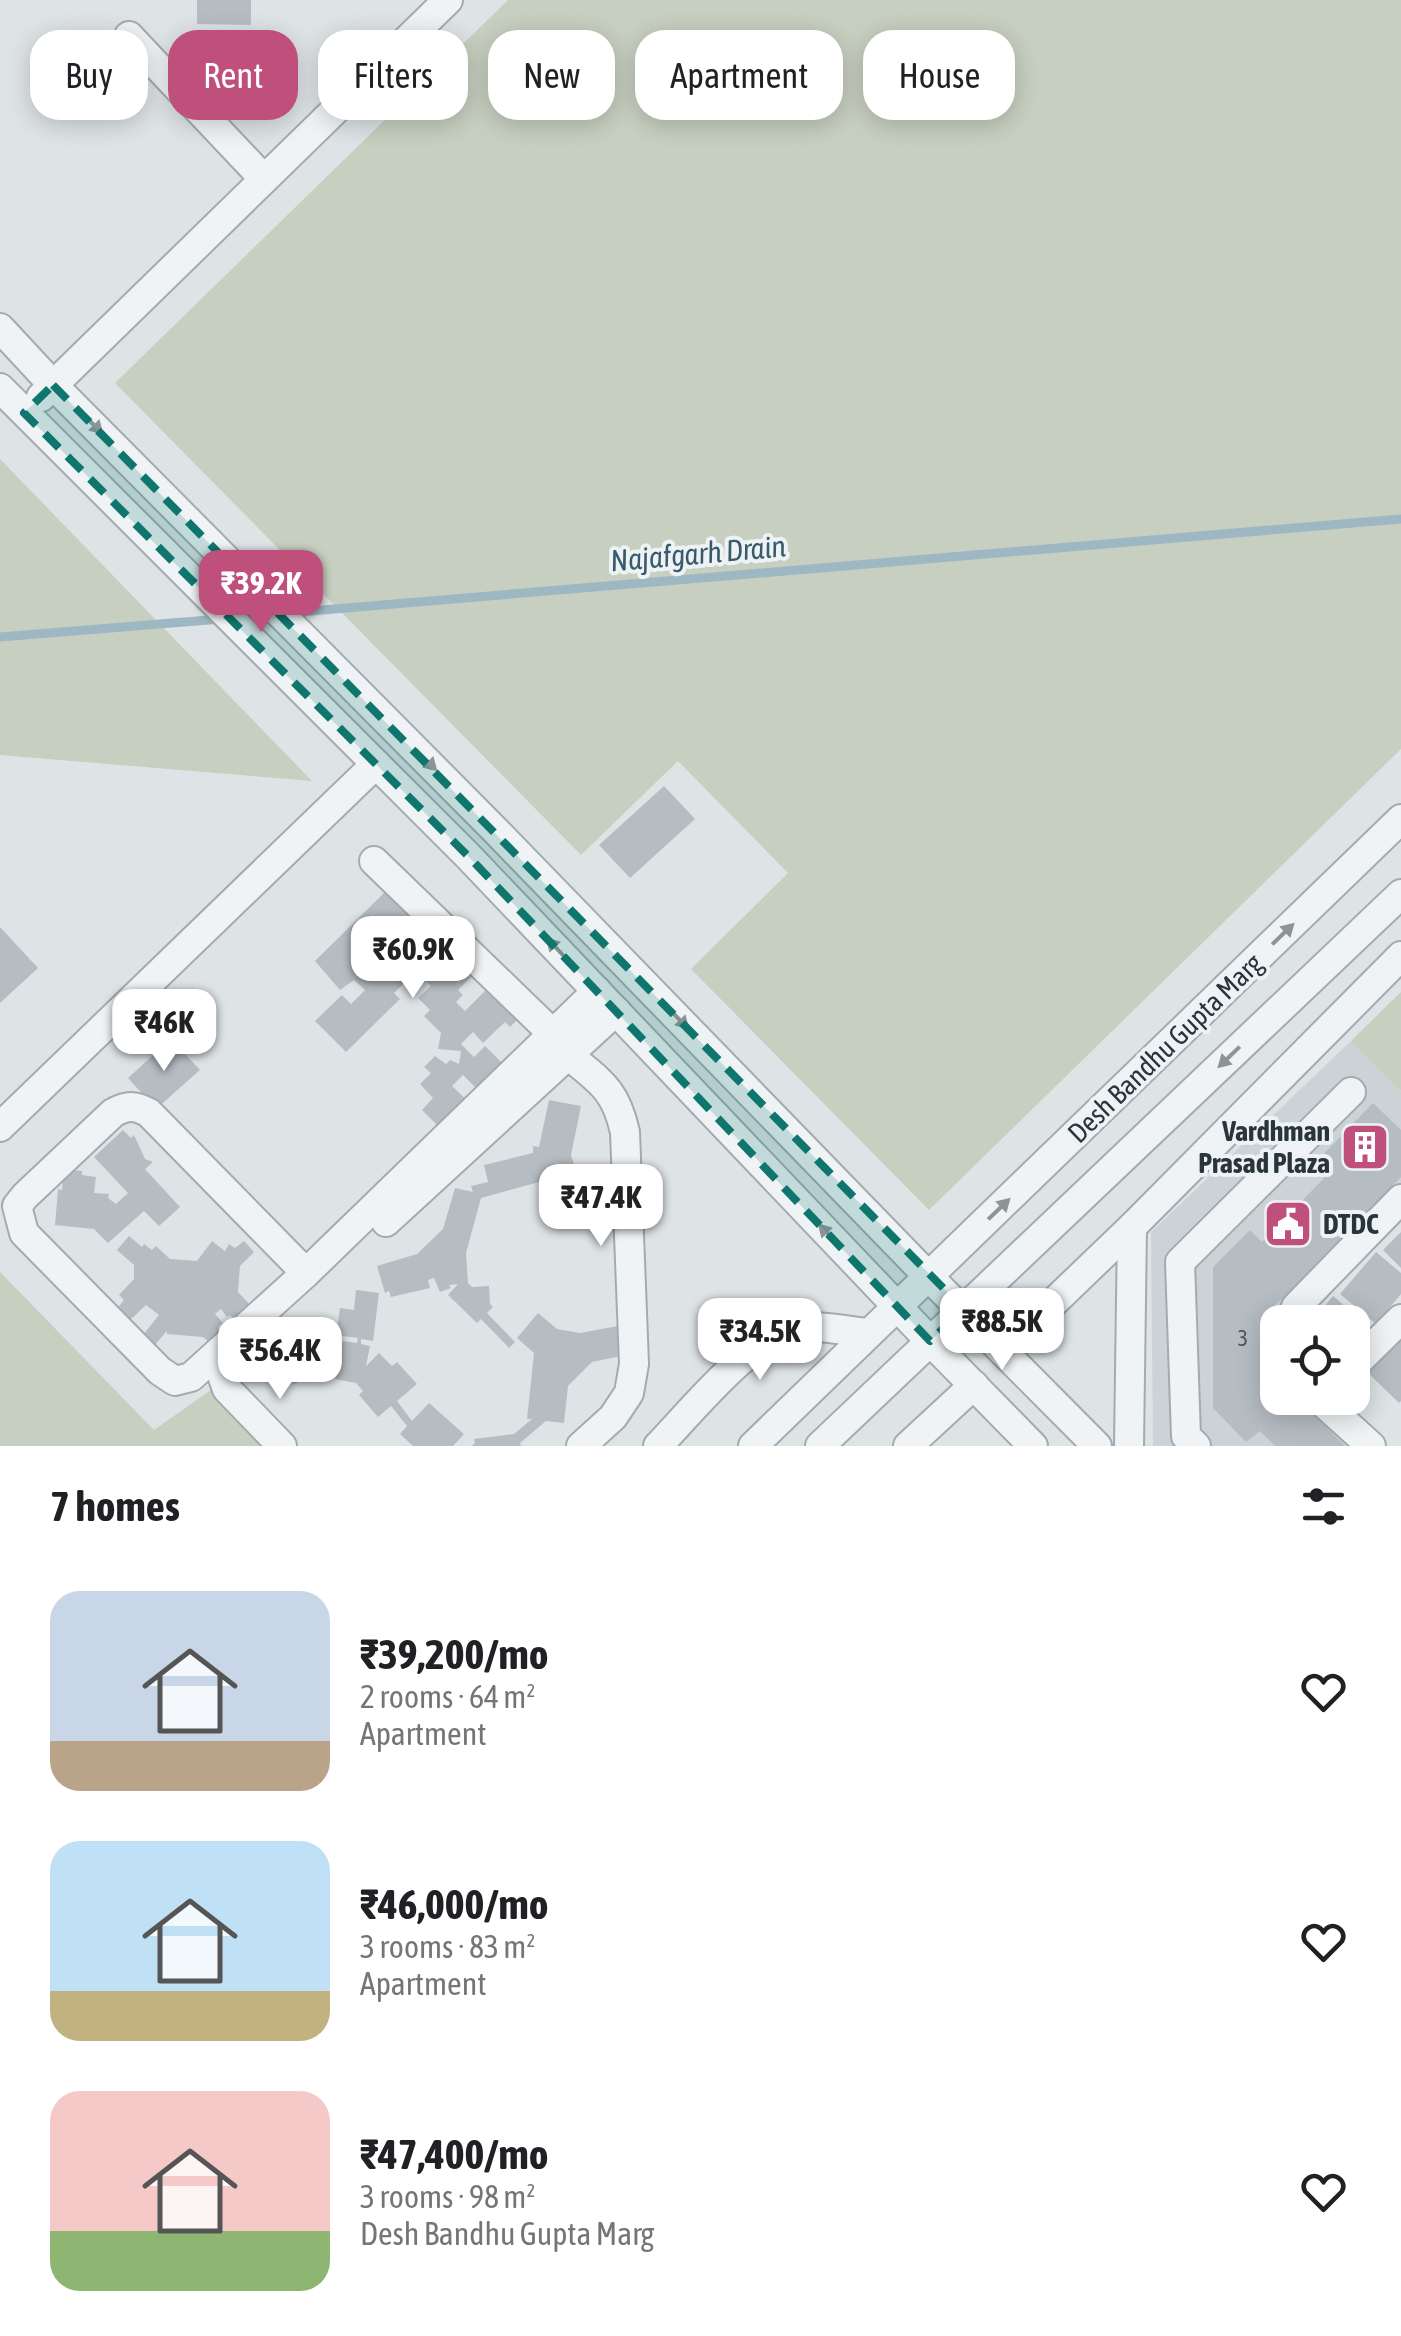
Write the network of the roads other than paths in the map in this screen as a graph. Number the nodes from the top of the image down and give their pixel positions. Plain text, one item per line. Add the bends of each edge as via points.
1 (448, 0) edge
2 (148, 57) edge
3 (264, 179) junction
4 (0, 328) edge
5 (54, 385) junction
6 (0, 388) edge
7 (24, 413) junction
8 (376, 764) junction
9 (1401, 819) edge
10 (374, 861) dead end
11 (1401, 894) edge
12 (1401, 956) edge
13 (606, 1001) junction
14 (560, 1045) junction
15 (1351, 1092) dead end
16 (3, 1119) edge
17 (8, 1199) edge
18 (1401, 1199) edge
19 (1132, 1227) junction
20 (306, 1273) junction
21 (929, 1276) junction
22 (1298, 1305) edge
23 (897, 1306) junction
24 (964, 1309) junction
25 (1401, 1319) edge
26 (869, 1332) junction
27 (930, 1341) junction
28 (1370, 1349) edge
29 (1004, 1350) junction
30 (974, 1385) junction
31 (1338, 1415) edge
32 (282, 1446) edge
33 (581, 1446) edge
34 (658, 1446) edge
35 (753, 1446) edge
36 (820, 1446) edge
37 (908, 1446) edge
38 (1033, 1446) edge
39 (1097, 1446) edge
40 (1130, 1446) edge
41 (1196, 1446) edge
42 (1371, 1446) edge

1 - 3 street
2 - 3 street
3 - 5 street
4 - 5 street
5 - 7 street
5 -> 21 street
6 - 7 street
7 - 8 street
13 -> 8 street
8 - 16 street
21 -> 9 street, Desh Bandhu Gupta Marg
10 - 14 street
11 -> 24 street, Desh Bandhu Gupta Marg
12 - 19 street
13 - 14 street
23 -> 13 street
14 - 20 street
14 - 32 street via 230,1367 227,1389
14 - 33 street via 607,1088 625,1132 634,1364 629,1393 614,1417
15 - 41 street via 1180,1262 1186,1436
17 - 20 street via 25,1196 112,1113 138,1107
17 - 20 street via 24,1233 175,1381 191,1377
18 - 22 street
19 - 29 street
19 - 40 street
21 - 23 street, Desh Bandhu Gupta Marg
21 - 24 street
23 - 26 street
23 - 27 street
24 - 27 street, Desh Bandhu Gupta Marg
24 - 29 street
25 - 28 street
26 - 34 street via 798,1327 775,1334 753,1348
26 - 35 street
27 - 30 street
27 - 36 street
29 - 39 street
30 - 37 street
30 - 38 street
31 - 42 street

